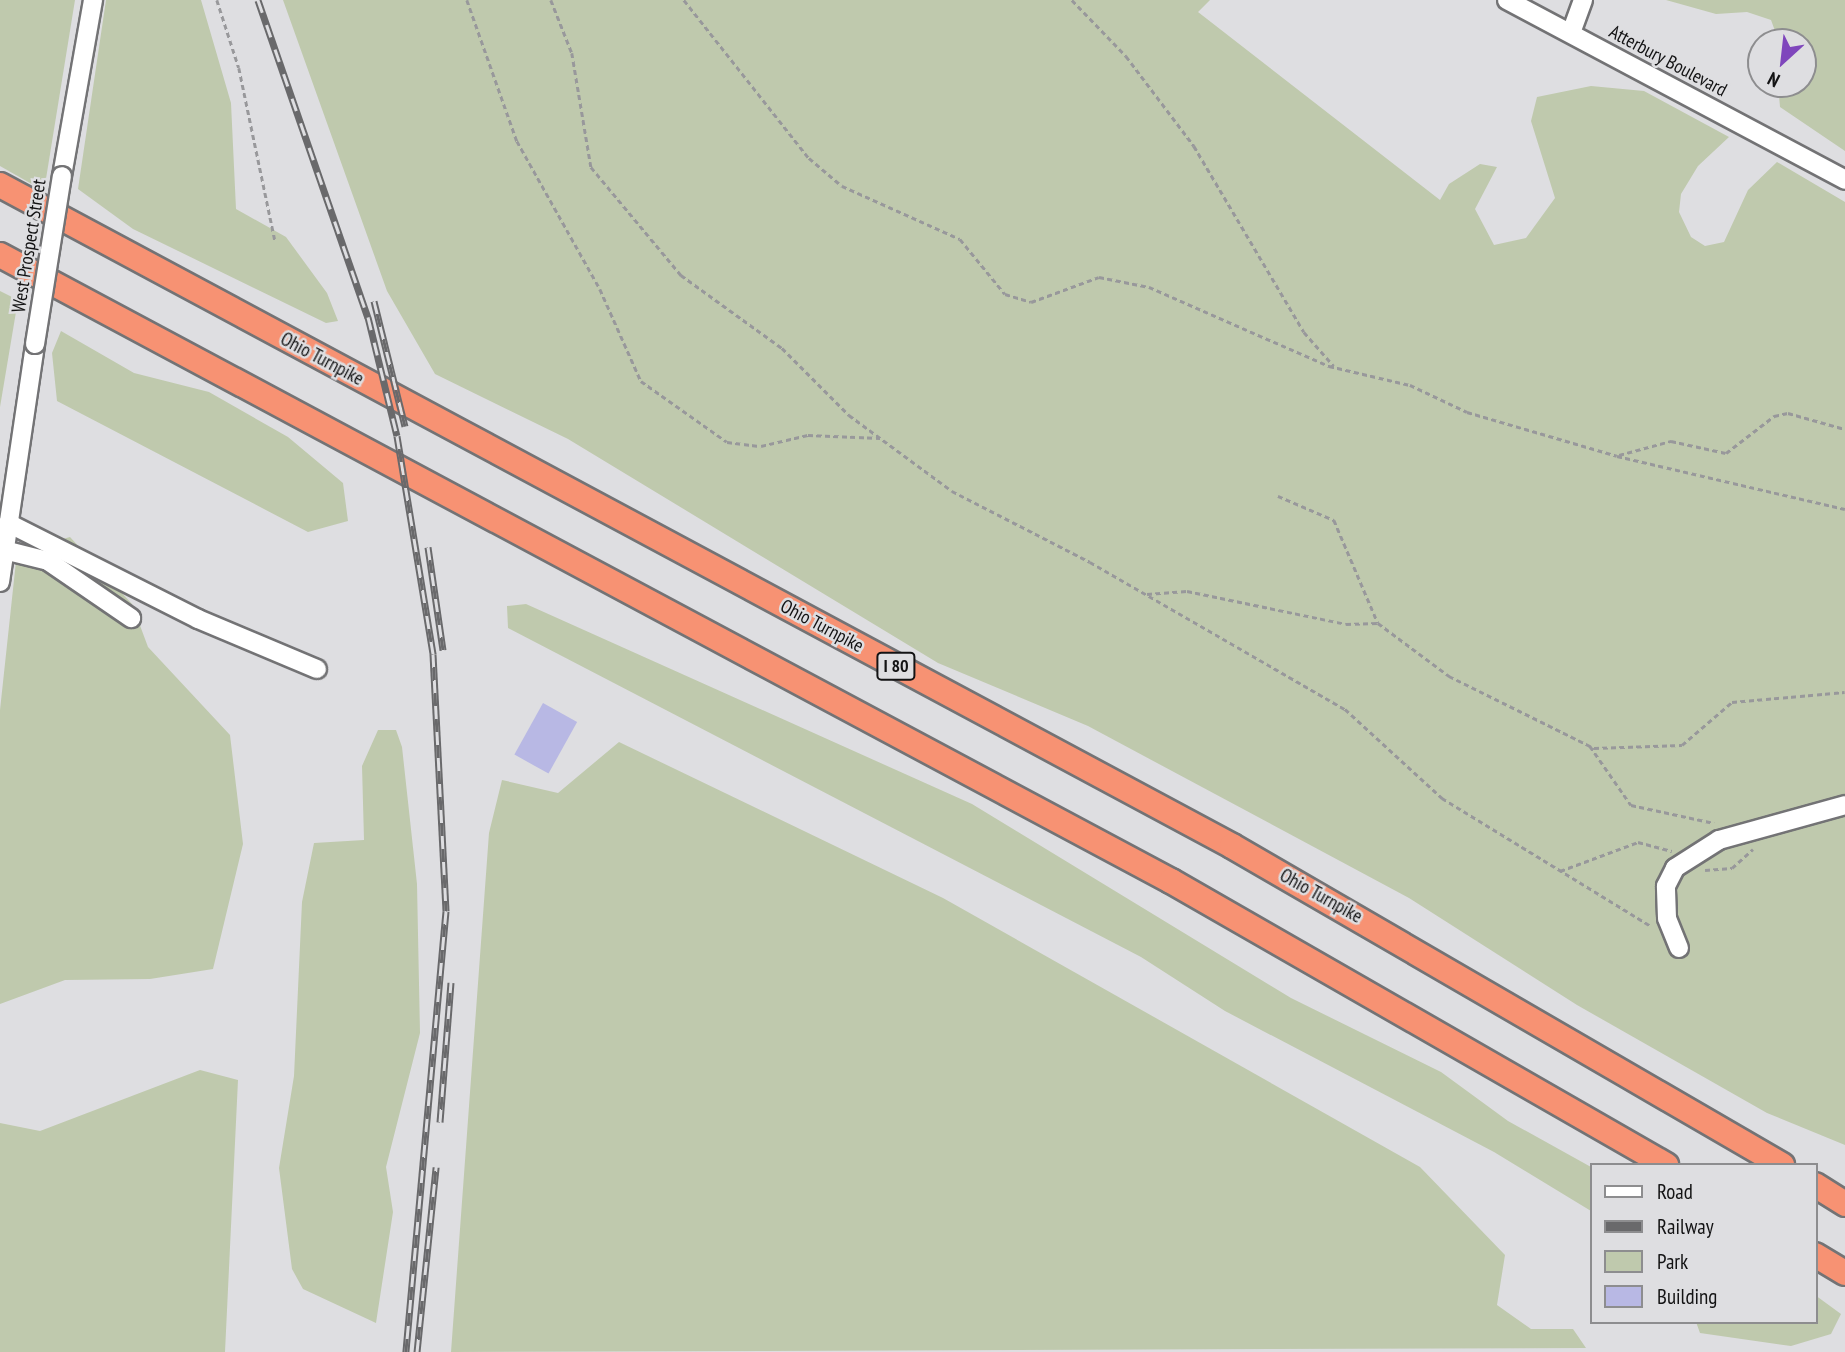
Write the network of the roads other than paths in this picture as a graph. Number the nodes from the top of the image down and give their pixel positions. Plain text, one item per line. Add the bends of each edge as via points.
1 (93, 0) edge
2 (1507, 0) edge
3 (1583, 0) edge
4 (1571, 33) junction
5 (1845, 180) edge
6 (0, 185) edge
7 (0, 255) edge
8 (8, 523) junction
9 (4, 550) junction
10 (0, 582) edge
11 (131, 618) dead end
12 (317, 669) dead end
13 (1845, 806) edge
14 (1677, 943) road end
15 (1663, 1163) edge
16 (1779, 1163) edge
17 (1817, 1186) edge
18 (1845, 1204) edge
19 (1817, 1256) edge
20 (1845, 1273) edge

1 - 8 street, West Prospect Street, bridge
2 - 4 street, Atterbury Boulevard
3 - 4 street
4 - 5 street, Atterbury Boulevard
6 - 16 highway, Ohio Turnpike / I 80 via 1244,853
7 - 15 highway via 1171,881
8 - 9 street, West Prospect Street
8 - 12 street via 198,619
9 - 10 street, West Prospect Street
9 - 11 street via 48,561
13 - 14 street via 1719,840 1675,868 1666,886
17 - 18 highway
19 - 20 highway

